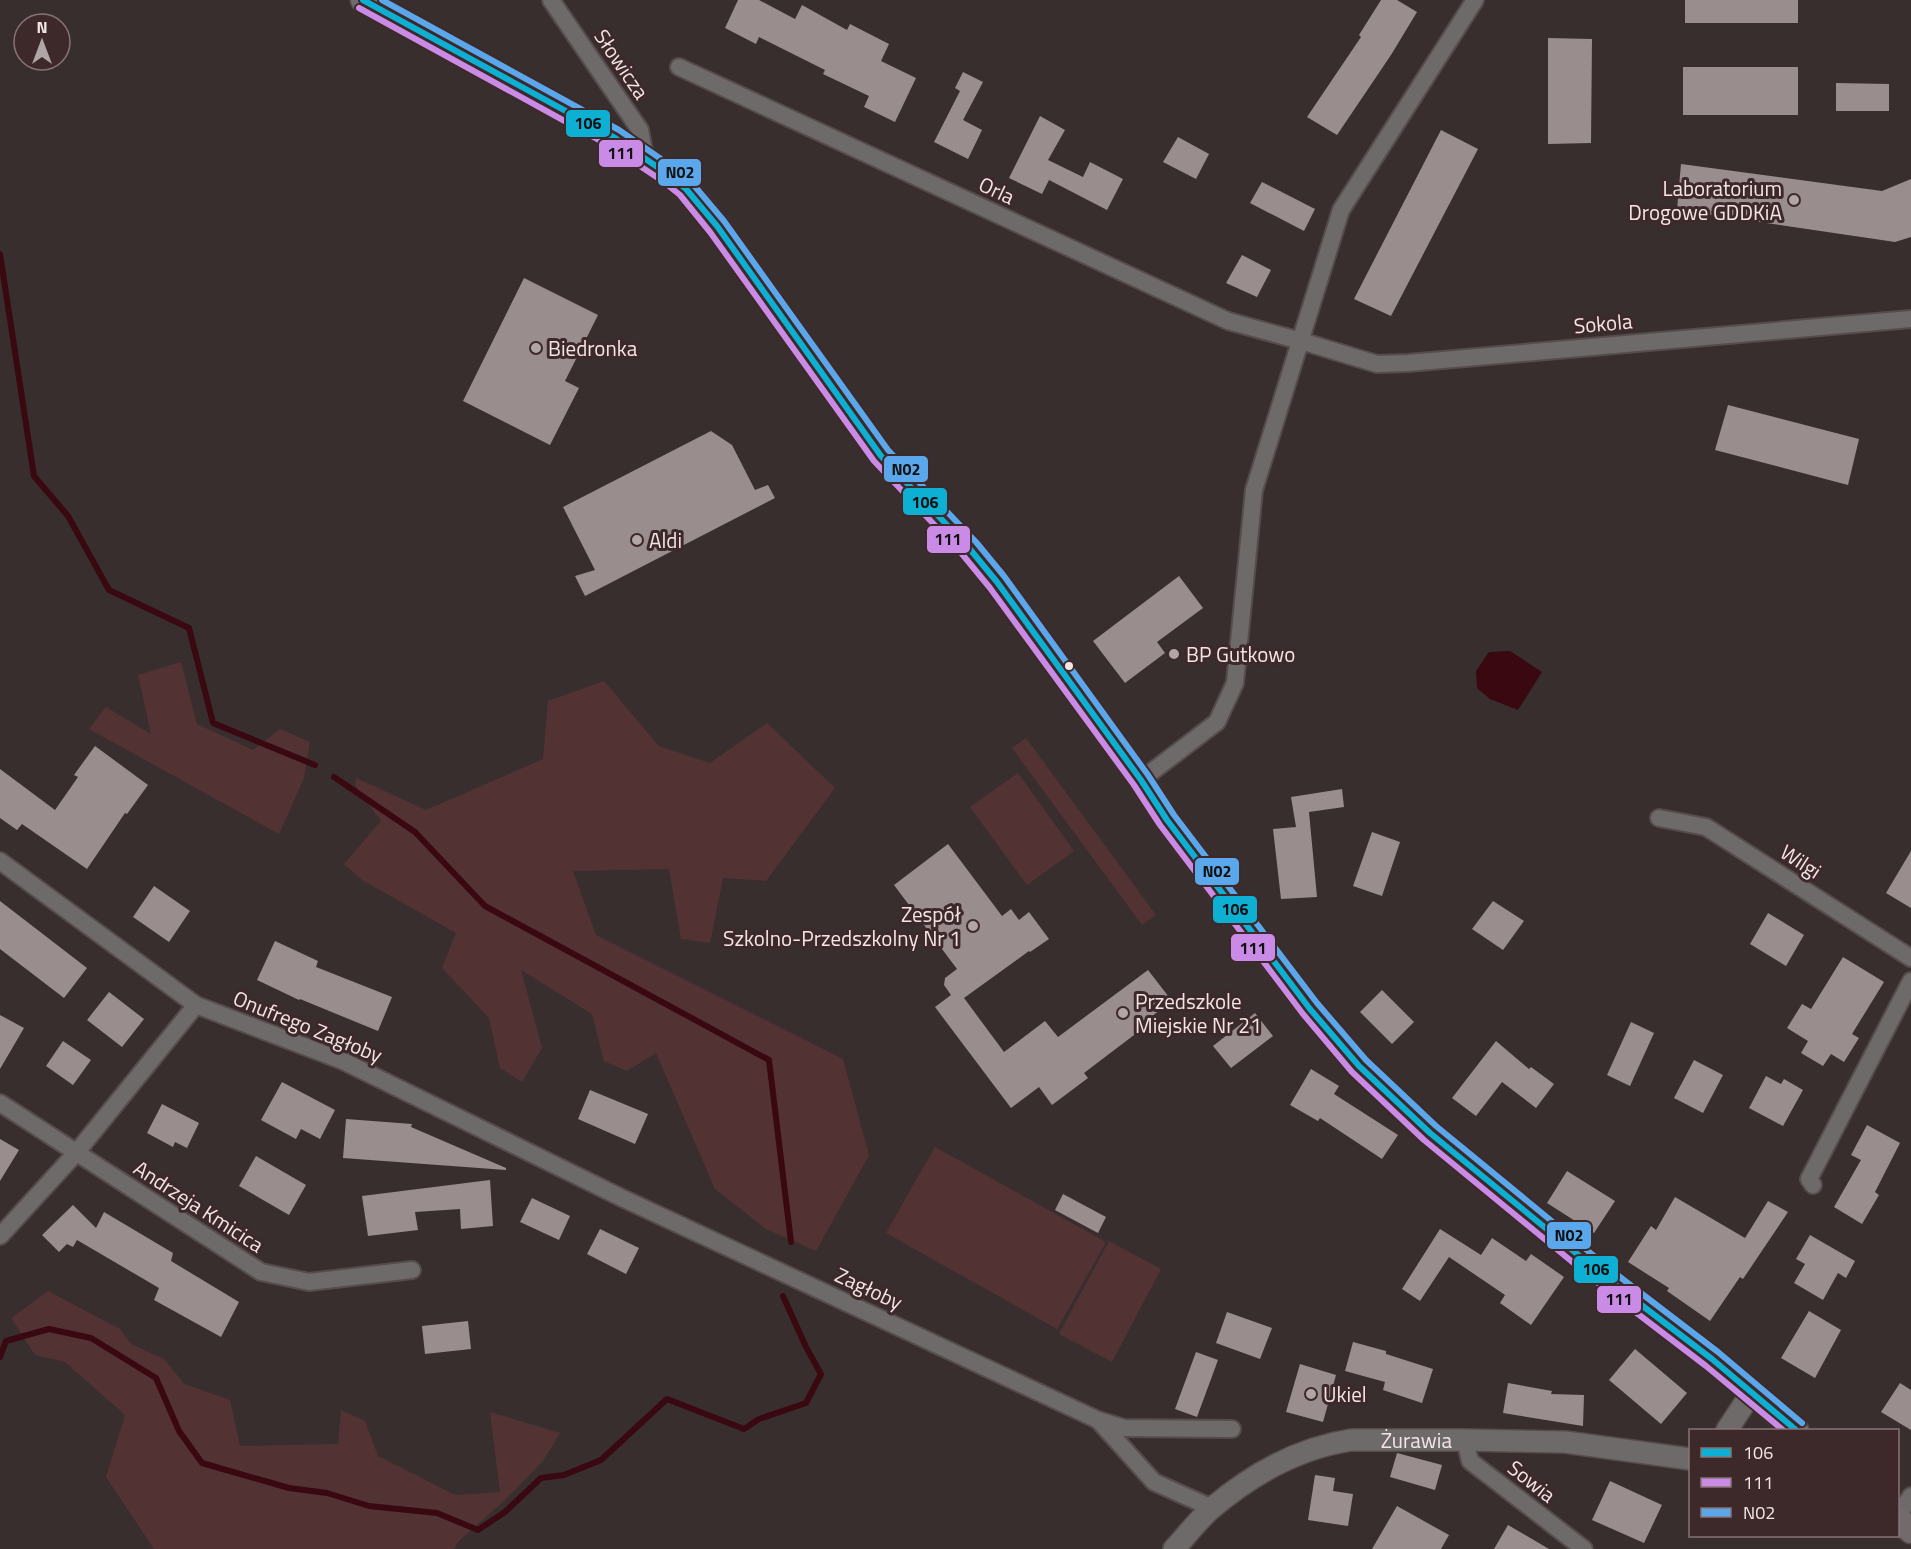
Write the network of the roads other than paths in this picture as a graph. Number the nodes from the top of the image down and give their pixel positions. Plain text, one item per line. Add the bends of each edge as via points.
1 (363, 0) edge
2 (552, 0) edge
3 (1475, 0) edge
4 (679, 67) dead end
5 (645, 157) junction
6 (1911, 319) edge
7 (1301, 341) junction
8 (1140, 780) junction
9 (1659, 818) dead end
10 (0, 861) edge
11 (1911, 958) edge
12 (1911, 981) edge
13 (196, 1005) junction
14 (0, 1103) edge
15 (76, 1153) junction
16 (1813, 1185) dead end
17 (621, 1197) joint
18 (0, 1236) edge
19 (412, 1270) dead end
20 (1752, 1392) junction
21 (1098, 1420) junction
22 (1232, 1429) dead end
23 (1728, 1429) edge
24 (1794, 1429) edge
25 (1465, 1440) junction
26 (1689, 1460) edge
27 (1911, 1496) edge
28 (1212, 1508) junction
29 (1899, 1516) edge
30 (1899, 1519) edge
31 (1911, 1531) edge
32 (1174, 1549) edge
33 (1584, 1549) edge

1 - 5 main road via 574,114
2 - 5 street, Słowicza via 640,130
3 - 7 street via 1341,210
4 - 7 street, Orla via 1228,321
5 - 8 main road via 686,189 717,225 881,456 997,582
6 - 7 street, Sokola via 1387,364
7 - 8 street via 1254,490 1234,684 1217,722
8 - 20 main road via 1310,1009 1359,1066 1430,1133
9 - 11 street, Wilgi via 1706,827
10 - 13 street, Onufrego Zagłoby
12 - 16 street via 1809,1179
13 - 15 street
13 - 17 street, Onufrego Zagłoby via 343,1061
14 - 15 street, Andrzeja Kmicica
15 - 18 street
15 - 19 street, Andrzeja Kmicica via 261,1272 309,1282
17 - 21 street, Zagłoby
20 - 23 street
20 - 24 main road
21 - 22 street, Zagłoby via 1124,1428
21 - 28 street, Zagłoby via 1154,1482
25 - 26 street, Żurawia via 1565,1442
25 - 28 street, Żurawia via 1351,1440 1315,1447 1274,1466
25 - 33 street, Sowia via 1470,1461
27 - 29 street
28 - 32 street, Żurawia
30 - 31 main road

